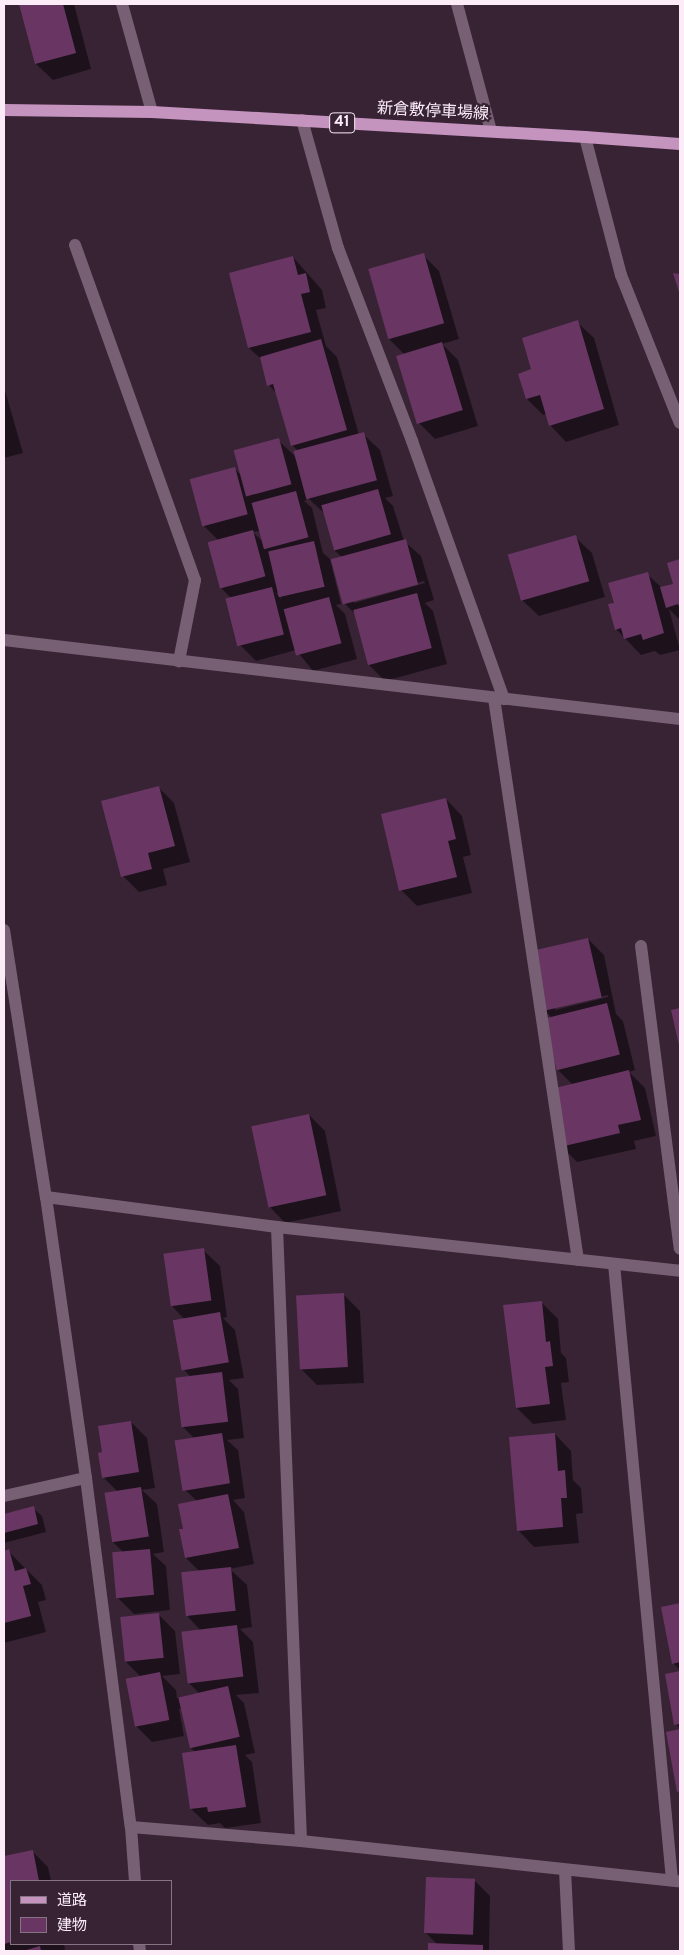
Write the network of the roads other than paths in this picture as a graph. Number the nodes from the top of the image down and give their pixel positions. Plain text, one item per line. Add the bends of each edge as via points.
1 (122, 4) edge
2 (457, 4) edge
3 (4, 110) edge
4 (152, 112) junction
5 (302, 120) junction
6 (491, 131) junction
7 (585, 137) junction
8 (680, 144) edge
9 (75, 244) dead end
10 (680, 423) edge
11 (4, 640) edge
12 (178, 661) junction
13 (499, 699) junction
14 (680, 718) edge
15 (4, 930) edge
16 (641, 946) dead end
17 (10, 1007) edge
18 (46, 1197) junction
19 (277, 1227) junction
20 (680, 1249) edge
21 (578, 1260) junction
22 (614, 1264) junction
23 (680, 1271) edge
24 (86, 1478) junction
25 (4, 1496) edge
26 (131, 1827) junction
27 (301, 1841) junction
28 (565, 1870) junction
29 (135, 1880) edge
30 (676, 1881) edge
31 (569, 1951) edge

1 - 4 street
2 - 6 street
3 - 4 main road, 新倉敷停車場線 / 41
4 - 5 main road, 新倉敷停車場線 / 41
5 - 6 main road, 新倉敷停車場線 / 41
5 - 13 street via 338,248 412,441
6 - 7 main road, 新倉敷停車場線 / 41
7 - 8 main road, 新倉敷停車場線 / 41
7 - 10 street via 621,275
9 - 12 street via 195,580
11 - 12 street
12 - 13 street
13 - 14 street
13 - 21 street
15 - 17 street
16 - 20 street
17 - 18 street
18 - 19 street
18 - 24 street
19 - 21 street
19 - 27 street
21 - 22 street
22 - 23 street
22 - 30 street
24 - 25 street
24 - 26 street
26 - 27 street
26 - 29 street
27 - 28 street
28 - 30 street
28 - 31 street

